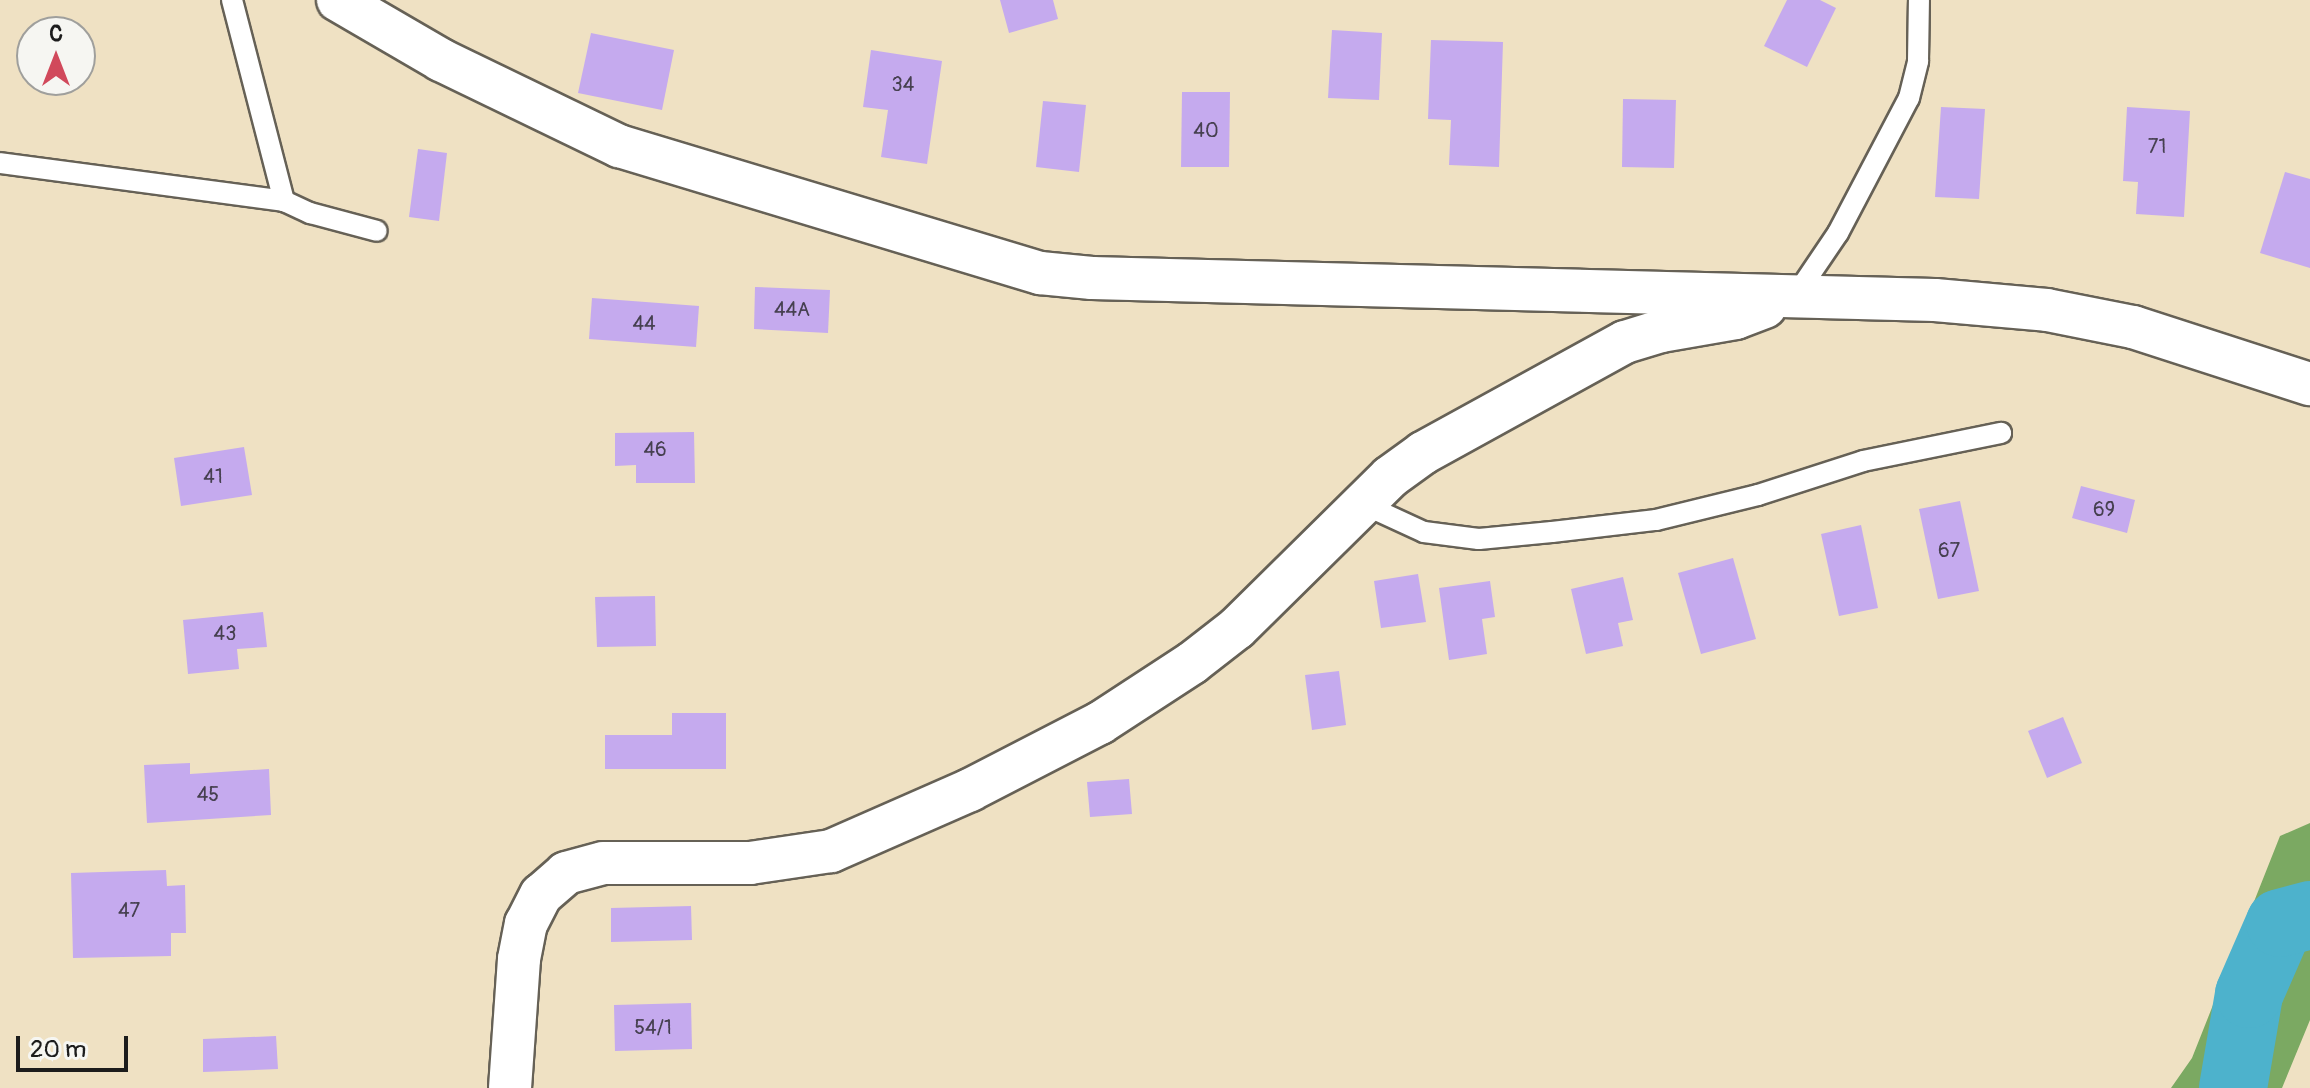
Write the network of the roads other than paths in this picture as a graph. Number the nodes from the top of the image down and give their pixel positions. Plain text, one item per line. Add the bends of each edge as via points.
1 (232, 0) edge
2 (338, 0) edge
3 (1919, 0) edge
4 (0, 163) edge
5 (284, 201) junction
6 (377, 231) dead end
7 (1796, 295) junction
8 (2310, 384) edge
9 (2001, 433) dead end
10 (1363, 504) junction
11 (510, 1088) edge

1 - 5 lane
2 - 7 street via 441,60 619,146 1040,273
3 - 7 lane via 1918,61 1909,98 1838,233
4 - 5 lane
5 - 6 lane
7 - 8 street via 2047,310 2133,327
7 - 10 street via 1736,318 1625,342 1590,358 1423,453
9 - 10 lane via 1863,461 1656,520 1567,531 1479,539 1424,532
10 - 11 street via 1237,628 1192,663 1100,723 970,790 831,851 750,863 604,863 566,873 541,895 526,924

